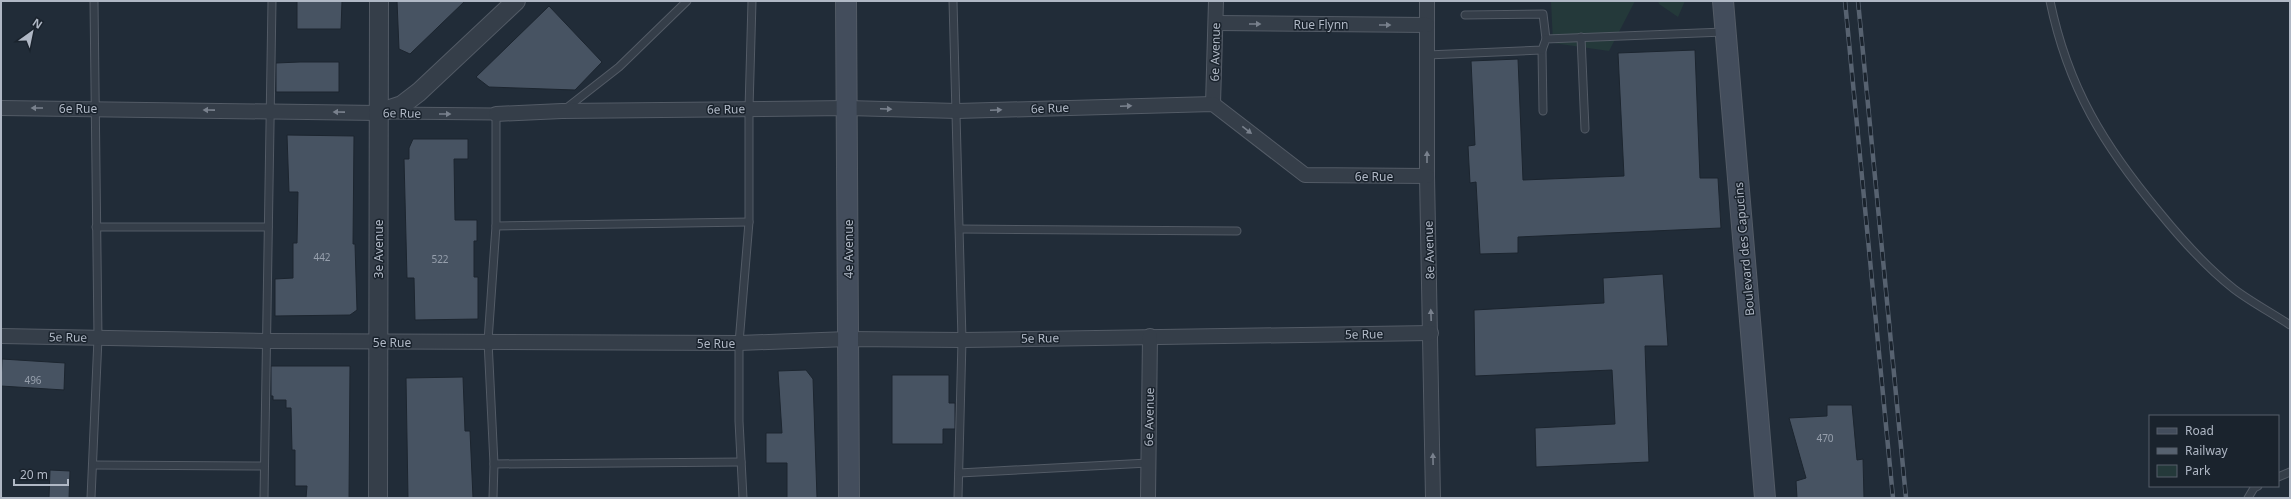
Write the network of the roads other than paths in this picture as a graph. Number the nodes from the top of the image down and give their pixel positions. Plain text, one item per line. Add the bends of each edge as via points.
1 (94, 1) edge
2 (272, 1) edge
3 (379, 1) edge
4 (516, 1) edge
5 (687, 1) edge
6 (752, 1) edge
7 (846, 1) edge
8 (953, 1) edge
9 (1216, 1) edge
10 (1427, 1) edge
11 (1723, 1) edge
12 (2050, 1) edge
13 (1465, 15) dead end
14 (1216, 23) junction
15 (1427, 25) junction
16 (1726, 32) junction
17 (1581, 37) junction
18 (1546, 39) junction
19 (1542, 50) junction
20 (1427, 55) junction
21 (1214, 104) junction
22 (1, 108) edge
23 (94, 108) junction
24 (848, 108) junction
25 (749, 109) junction
26 (270, 111) junction
27 (562, 111) junction
28 (957, 111) junction
29 (1543, 111) dead end
30 (378, 113) junction
31 (496, 114) junction
32 (1586, 129) dead end
33 (1427, 176) junction
34 (749, 222) junction
35 (496, 226) junction
36 (96, 227) junction
37 (268, 227) junction
38 (960, 229) junction
39 (1236, 231) dead end
40 (2290, 325) edge
41 (1431, 333) junction
42 (1, 336) edge
43 (1150, 336) junction
44 (98, 338) junction
45 (848, 339) junction
46 (962, 340) junction
47 (266, 341) junction
48 (488, 341) junction
49 (378, 342) junction
50 (739, 343) junction
51 (741, 462) junction
52 (1148, 463) junction
53 (494, 464) junction
54 (93, 465) junction
55 (264, 466) junction
56 (2290, 472) edge
57 (958, 473) junction
58 (2279, 477) edge
59 (2256, 487) edge
60 (91, 498) edge
61 (264, 498) edge
62 (378, 498) edge
63 (493, 498) edge
64 (743, 498) edge
65 (849, 498) edge
66 (958, 498) edge
67 (1148, 498) edge
68 (1433, 498) edge
69 (1765, 498) edge
70 (2248, 498) edge

1 - 23 lane
2 - 26 lane
3 - 30 street, 3e Avenue
4 - 30 street via 419,92 402,105
5 - 27 lane via 619,67
6 - 25 lane
7 - 24 main road, 4e Avenue
8 - 28 lane
9 - 14 street, 6e Avenue
10 - 15 street, 8e Avenue
11 - 16 main road, Boulevard des Capucins
12 - 40 lane via 2057,33 2072,78 2099,132 2140,188 2187,246 2234,289
13 - 18 lane via 1543,14
14 -> 15 street, Rue Flynn
14 - 21 street, 6e Avenue
15 - 20 street, 8e Avenue
16 - 17 lane
16 - 69 main road, Boulevard des Capucins
17 - 18 lane
17 - 32 lane
18 - 19 lane
19 - 20 lane
19 - 29 lane
33 -> 20 street, 8e Avenue
28 -> 21 street, 6e Rue
21 -> 33 street, 6e Rue via 1305,175
23 -> 22 street, 6e Rue
26 -> 23 street, 6e Rue
23 - 36 lane
24 - 25 street, 6e Rue
24 -> 28 street, 6e Rue
24 - 45 main road, 4e Avenue
25 - 27 street, 6e Rue
25 - 34 lane
30 -> 26 street, 6e Rue
26 - 37 lane
27 - 31 street, 6e Rue
28 - 38 lane
30 -> 31 street, 6e Rue
30 - 49 street, 3e Avenue
31 - 35 lane
41 -> 33 street, 8e Avenue
34 - 35 lane
34 - 50 lane
35 - 48 lane
36 - 37 lane
36 - 44 lane
37 - 47 lane
38 - 39 lane
38 - 46 lane
41 - 43 street, 5e Rue
68 -> 41 street, 8e Avenue
42 - 44 street, 5e Rue
43 - 46 street, 5e Rue
43 - 52 street, 6e Avenue
44 - 47 street, 5e Rue
44 - 54 lane
45 - 46 street, 5e Rue
45 - 50 street, 5e Rue
45 - 65 main road, 4e Avenue
46 - 57 lane
47 - 49 street, 5e Rue
47 - 55 lane
48 - 49 street, 5e Rue
48 - 50 street, 5e Rue
48 - 53 lane
49 - 62 street, 3e Avenue
50 - 51 lane
51 - 53 lane
51 - 64 lane
52 - 57 lane
52 - 67 street, 6e Avenue
53 - 63 lane
54 - 55 lane
54 - 60 lane
55 - 61 lane
56 - 58 lane
57 - 66 lane
59 - 70 lane

